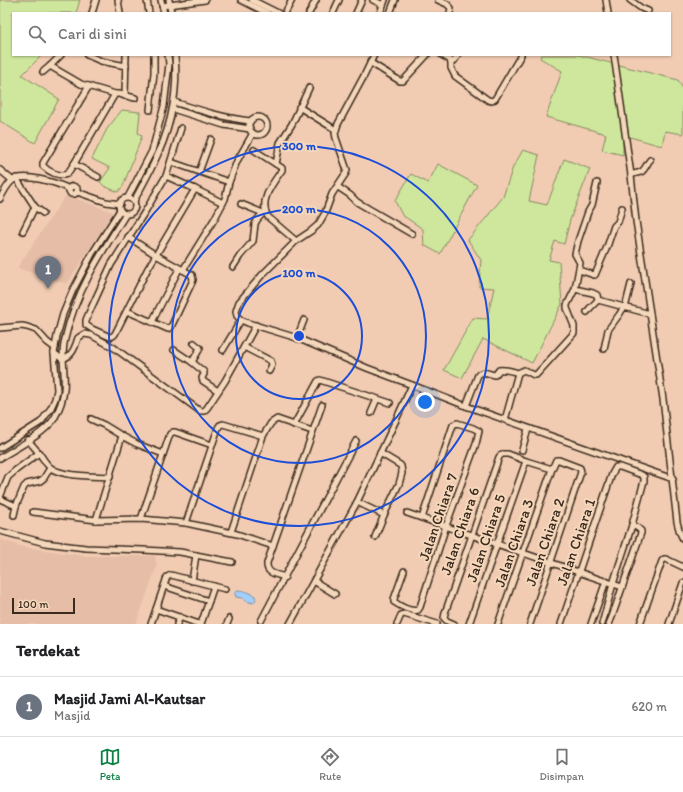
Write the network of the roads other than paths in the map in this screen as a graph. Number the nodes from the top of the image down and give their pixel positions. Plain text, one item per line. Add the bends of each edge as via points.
1 (96, 0) edge
2 (118, 0) edge
3 (147, 0) edge
4 (205, 0) edge
5 (241, 0) edge
6 (252, 0) edge
7 (292, 0) edge
8 (316, 0) edge
9 (339, 0) edge
10 (362, 0) edge
11 (373, 0) edge
12 (396, 0) edge
13 (438, 0) edge
14 (606, 0) edge
15 (630, 0) edge
16 (165, 2) edge
17 (384, 2) edge
18 (648, 11) dead end
19 (92, 12) edge
20 (120, 12) edge
21 (149, 12) edge
22 (164, 12) edge
23 (170, 12) edge
24 (265, 12) edge
25 (276, 12) edge
26 (285, 12) edge
27 (310, 12) edge
28 (333, 12) edge
29 (356, 12) edge
30 (380, 12) edge
31 (390, 12) edge
32 (450, 12) edge
33 (608, 12) edge
34 (60, 56) edge
35 (89, 56) edge
36 (99, 56) edge
37 (126, 56) edge
38 (154, 56) edge
39 (168, 56) edge
40 (175, 56) edge
41 (374, 56) edge
42 (426, 56) edge
43 (444, 56) edge
44 (457, 56) edge
45 (520, 56) edge
46 (614, 56) edge
47 (95, 59) junction
48 (452, 62) junction
49 (371, 63) junction
50 (50, 66) junction
51 (126, 66) junction
52 (43, 72) dead end
53 (89, 86) junction
54 (309, 88) dead end
55 (115, 94) junction
56 (125, 96) junction
57 (135, 98) dead end
58 (174, 102) junction
59 (300, 107) junction
60 (173, 109) junction
61 (150, 110) dead end
62 (210, 113) junction
63 (208, 120) junction
64 (250, 121) junction
65 (160, 122) junction
66 (169, 124) junction
67 (181, 128) dead end
68 (336, 130) junction
69 (251, 131) junction
70 (212, 139) dead end
71 (254, 150) dead end
72 (650, 160) dead end
73 (171, 162) junction
74 (74, 164) junction
75 (276, 164) junction
76 (0, 170) edge
77 (200, 172) junction
78 (633, 174) junction
79 (98, 176) dead end
80 (166, 176) junction
81 (14, 179) junction
82 (229, 182) junction
83 (597, 183) dead end
84 (338, 187) junction
85 (195, 188) junction
86 (128, 197) junction
87 (0, 199) edge
88 (134, 201) junction
89 (223, 203) junction
90 (120, 204) junction
91 (241, 204) dead end
92 (35, 207) junction
93 (622, 208) dead end
94 (120, 210) junction
95 (43, 213) dead end
96 (264, 213) junction
97 (126, 214) junction
98 (23, 231) dead end
99 (412, 234) dead end
100 (128, 237) junction
101 (296, 240) junction
102 (156, 256) junction
103 (233, 267) dead end
104 (181, 270) junction
105 (579, 270) junction
106 (631, 284) dead end
107 (575, 289) junction
108 (598, 300) junction
109 (624, 307) junction
110 (127, 311) junction
111 (587, 312) dead end
112 (650, 314) junction
113 (241, 320) junction
114 (304, 320) dead end
115 (152, 322) junction
116 (256, 325) junction
117 (0, 328) edge
118 (297, 338) junction
119 (194, 343) dead end
120 (244, 347) junction
121 (604, 349) dead end
122 (55, 350) junction
123 (174, 350) dead end
124 (224, 350) dead end
125 (62, 359) junction
126 (192, 362) junction
127 (268, 371) dead end
128 (518, 373) junction
129 (412, 384) junction
130 (218, 391) junction
131 (378, 399) junction
132 (390, 403) dead end
133 (322, 405) dead end
134 (466, 406) junction
135 (371, 413) dead end
136 (91, 419) dead end
137 (505, 420) junction
138 (294, 425) junction
139 (528, 428) junction
140 (312, 431) junction
141 (122, 436) junction
142 (263, 436) junction
143 (28, 440) junction
144 (356, 441) dead end
145 (212, 445) junction
146 (0, 448) edge
147 (522, 450) dead end
148 (39, 453) junction
149 (380, 453) junction
150 (163, 454) junction
151 (0, 458) edge
152 (526, 461) junction
153 (50, 468) junction
154 (552, 469) junction
155 (110, 477) junction
156 (673, 479) junction
157 (0, 498) edge
158 (357, 502) junction
159 (16, 506) junction
160 (33, 512) dead end
161 (407, 513) dead end
162 (384, 515) junction
163 (14, 516) dead end
164 (422, 518) junction
165 (142, 519) junction
166 (96, 520) junction
167 (186, 523) junction
168 (632, 525) junction
169 (446, 526) junction
170 (0, 531) edge
171 (231, 532) junction
172 (471, 535) junction
173 (375, 537) dead end
174 (683, 539) edge
175 (497, 544) junction
176 (272, 546) junction
177 (523, 553) junction
178 (196, 555) junction
179 (232, 562) dead end
180 (551, 562) junction
181 (683, 567) edge
182 (404, 571) dead end
183 (578, 572) junction
184 (285, 577) junction
185 (192, 581) junction
186 (314, 581) junction
187 (606, 581) junction
188 (683, 583) edge
189 (613, 584) junction
190 (164, 586) junction
191 (214, 586) junction
192 (622, 587) junction
193 (225, 589) dead end
194 (335, 594) dead end
195 (209, 601) junction
196 (156, 609) junction
197 (180, 617) junction
198 (261, 621) dead end
199 (602, 622) edge
200 (434, 623) edge
201 (151, 624) edge
202 (177, 624) edge
203 (200, 624) edge
204 (290, 624) edge
205 (397, 624) edge
206 (454, 624) edge
207 (469, 624) edge
208 (498, 624) edge
209 (530, 624) edge
210 (561, 624) edge
211 (591, 624) edge
212 (609, 624) edge
213 (640, 624) edge
214 (669, 624) edge

1 - 19 street
2 - 20 street
3 - 21 street
4 - 16 street
5 - 24 street
6 - 25 street
7 - 26 street
8 - 27 street
9 - 28 street
10 - 29 street
11 - 17 street
12 - 31 street
13 - 32 street via 447,4 451,8
14 - 33 street
15 - 18 street
16 - 22 street
16 - 23 street
17 - 30 street
34 - 50 street
35 - 47 street
36 - 47 street
37 - 51 street
38 - 61 street
39 - 65 street via 164,106
40 - 58 street
41 - 49 street
42 - 49 street via 403,81
43 - 48 street
44 - 48 street
45 - 48 street via 496,100 492,101 455,76 451,68
46 - 78 street
47 - 51 street
49 - 68 street
50 - 52 street
50 - 53 street
51 - 56 street
53 - 55 street
53 - 74 street via 47,155 43,166 63,176
54 - 59 street
55 - 56 street
55 - 74 street
56 - 57 street
58 - 60 street
58 - 62 street
59 - 68 street
59 - 75 street via 280,143
60 - 63 street
60 - 66 street
62 - 63 street
62 - 64 street
63 - 69 street
64 - 69 street
64 - 69 street via 260,117 267,125 261,134
65 - 66 street
65 - 86 street via 152,151
66 - 88 street via 158,154
67 - 73 street
68 - 84 street via 336,138 347,170
69 - 82 street
70 - 77 street
71 - 75 street
72 - 78 street via 641,172
73 - 77 street
73 - 80 street
74 - 79 street
75 - 96 street via 282,169 268,192
76 - 81 street
77 - 82 street
78 - 112 street via 636,221
80 - 85 street
80 - 100 street
81 - 87 street
81 - 90 street via 26,177 46,180 69,189 71,194 76,192
81 - 92 street
82 - 89 street
83 - 105 street via 577,248
84 - 99 street via 357,202
84 - 101 street via 332,194 318,225
85 - 89 street
85 - 102 street
86 - 88 street
86 - 90 street via 122,199
88 - 97 street via 135,210
89 - 104 street
90 - 94 street
91 - 96 street
92 - 95 street
92 - 98 street
93 - 105 street via 595,275
94 - 97 street
94 - 122 street via 73,290 63,314
96 - 101 street
96 - 103 street via 255,224 253,241
97 - 125 street via 97,260 81,292 65,339
100 - 102 street
100 - 110 street via 111,265 86,325 110,338 115,334
101 - 113 street via 239,302 236,316
102 - 104 street
102 - 110 street
104 - 115 street
104 - 115 street via 192,275 193,280 172,325 168,329
105 - 107 street
106 - 109 street
107 - 108 street via 593,293 597,295
107 - 128 street via 567,308 574,333 536,375 524,370
108 - 109 street
108 - 111 street
109 - 112 street
109 - 121 street via 608,330
110 - 115 street
112 - 156 street
113 - 116 street
113 - 124 street
114 - 118 street
116 - 118 street
116 - 120 street
117 - 122 street via 22,326 36,330
118 - 129 street
119 - 126 street via 200,348
120 - 127 street via 271,361
120 - 130 street
122 - 125 street
122 - 146 street via 57,390 51,408 41,422
123 - 126 street
125 - 130 street via 72,353 78,338 84,334 92,335 123,354 200,411 207,408
125 - 143 street via 64,390 59,409 48,426
126 - 130 street via 204,372 203,381
128 - 134 street via 509,370 499,370 495,375 481,373
128 - 137 street
129 - 134 street
129 - 149 street
131 - 132 street
131 - 135 street
131 - 138 street via 320,380
133 - 140 street
134 - 137 street
136 - 141 street
137 - 139 street
138 - 140 street
138 - 142 street via 274,420
139 - 147 street
139 - 156 street
140 - 176 street
141 - 150 street
141 - 155 street
142 - 145 street via 224,424 218,428
142 - 171 street
143 - 148 street
143 - 151 street
144 - 184 street
145 - 150 street via 172,432
145 - 167 street
148 - 153 street
148 - 157 street via 8,477
149 - 158 street
149 - 162 street via 400,465 402,473
150 - 165 street
152 - 154 street
152 - 172 street, Jalan Chiara 6 via 508,454 502,454 499,458
152 - 175 street, Jalan Chiara 5
153 - 155 street via 65,473
153 - 159 street via 40,482 24,487
154 - 177 street, Jalan Chiara 3
154 - 180 street, Jalan Chiara 2 via 556,460 559,460 580,468 581,472
155 - 166 street
156 - 174 street via 677,522
157 - 159 street
158 - 162 street
158 - 186 street
159 - 163 street
160 - 166 street
161 - 164 street
162 - 173 street
164 - 169 street
164 - 169 street, Jalan Chiara 7 via 454,425 457,423 474,428 479,431 476,444
165 - 166 street
165 - 167 street
167 - 171 street
168 - 183 street, Jalan Chiara 1 via 644,477 616,467
168 - 189 street
168 - 192 street via 638,528 641,534
169 - 172 street
169 - 182 street, Jalan Chiara 7 via 420,607 415,611 394,602
170 - 178 street via 45,543 69,546 162,550
171 - 176 street
172 - 175 street
172 - 206 street, Jalan Chiara 6 via 444,618
175 - 177 street
175 - 207 street, Jalan Chiara 5
176 - 184 street via 266,568
177 - 180 street
177 - 208 street, Jalan Chiara 3
178 - 179 street
178 - 185 street
180 - 183 street
180 - 209 street, Jalan Chiara 2
181 - 213 street via 666,559 662,561
183 - 187 street
183 - 210 street, Jalan Chiara 1
184 - 198 street
185 - 190 street via 171,575
185 - 191 street
186 - 194 street
186 - 204 street
187 - 189 street
187 - 211 street
188 - 214 street
189 - 192 street
189 - 199 street
190 - 195 street
190 - 196 street
191 - 193 street
191 - 195 street
192 - 212 street
195 - 203 street
196 - 197 street
196 - 201 street
197 - 202 street
197 - 203 street
199 - 212 street
200 - 205 street via 404,614

